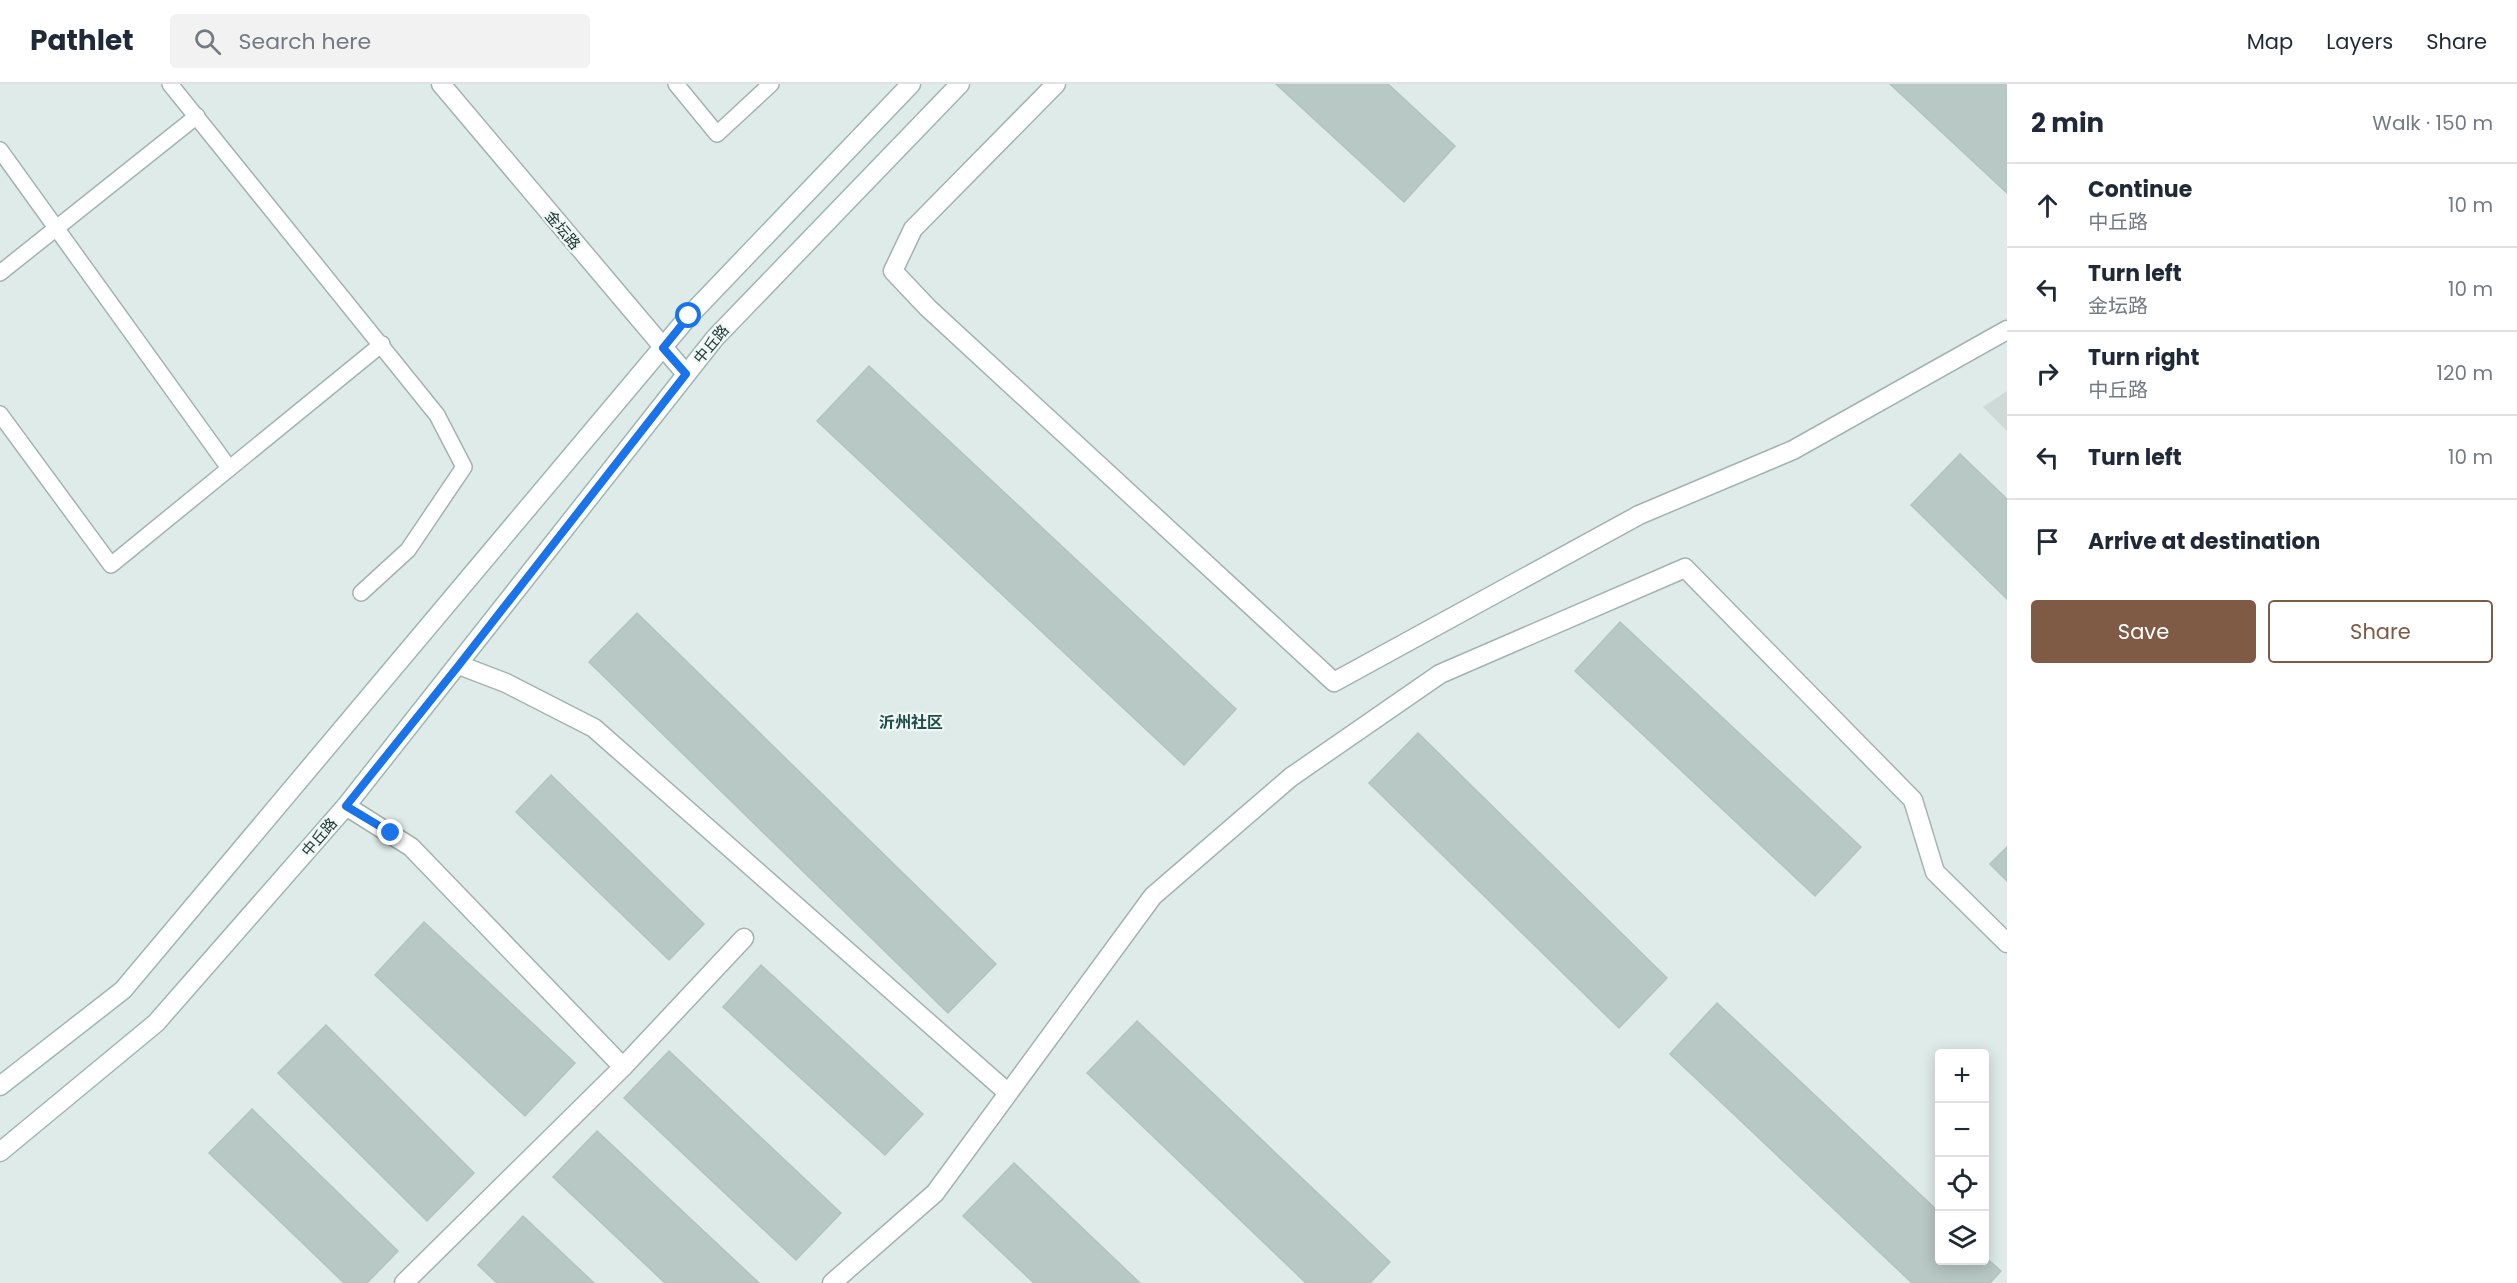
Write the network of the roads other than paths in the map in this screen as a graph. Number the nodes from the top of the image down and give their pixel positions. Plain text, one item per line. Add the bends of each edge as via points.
1 (170, 84) edge
2 (441, 84) edge
3 (676, 84) edge
4 (771, 84) edge
5 (911, 84) edge
6 (960, 84) edge
7 (1056, 84) edge
8 (196, 116) junction
9 (0, 150) edge
10 (57, 227) junction
11 (0, 273) edge
12 (2007, 330) edge
13 (382, 344) junction
14 (663, 348) junction
15 (686, 374) junction
16 (0, 414) edge
17 (230, 468) junction
18 (361, 593) dead end
19 (459, 665) junction
20 (346, 806) junction
21 (744, 938) dead end
22 (2007, 943) edge
23 (623, 1067) junction
24 (0, 1086) edge
25 (1007, 1092) junction
26 (0, 1152) edge
27 (404, 1283) edge
28 (832, 1283) edge

1 - 8 lane
2 - 14 street, 金坛路
3 - 4 lane via 717,134
5 - 14 street
6 - 15 street, 中丘路 via 715,338
7 - 12 street via 913,230 893,271 928,308 1334,682 1639,515 1793,450
8 - 10 lane
8 - 13 lane
9 - 10 lane
10 - 11 lane
10 - 17 lane
13 - 17 lane
13 - 18 lane via 438,415 464,467 408,550
14 - 15 street, 金坛路
14 - 24 street via 123,990
15 - 19 street, 中丘路
16 - 17 lane via 111,566
19 - 20 street, 中丘路
19 - 25 street via 594,728
20 - 23 street via 411,847
20 - 26 street, 中丘路 via 156,1023
21 - 23 street
22 - 25 street via 1935,872 1912,800 1685,568 1440,674 1291,777 1153,896
23 - 27 street
25 - 28 street via 935,1193

